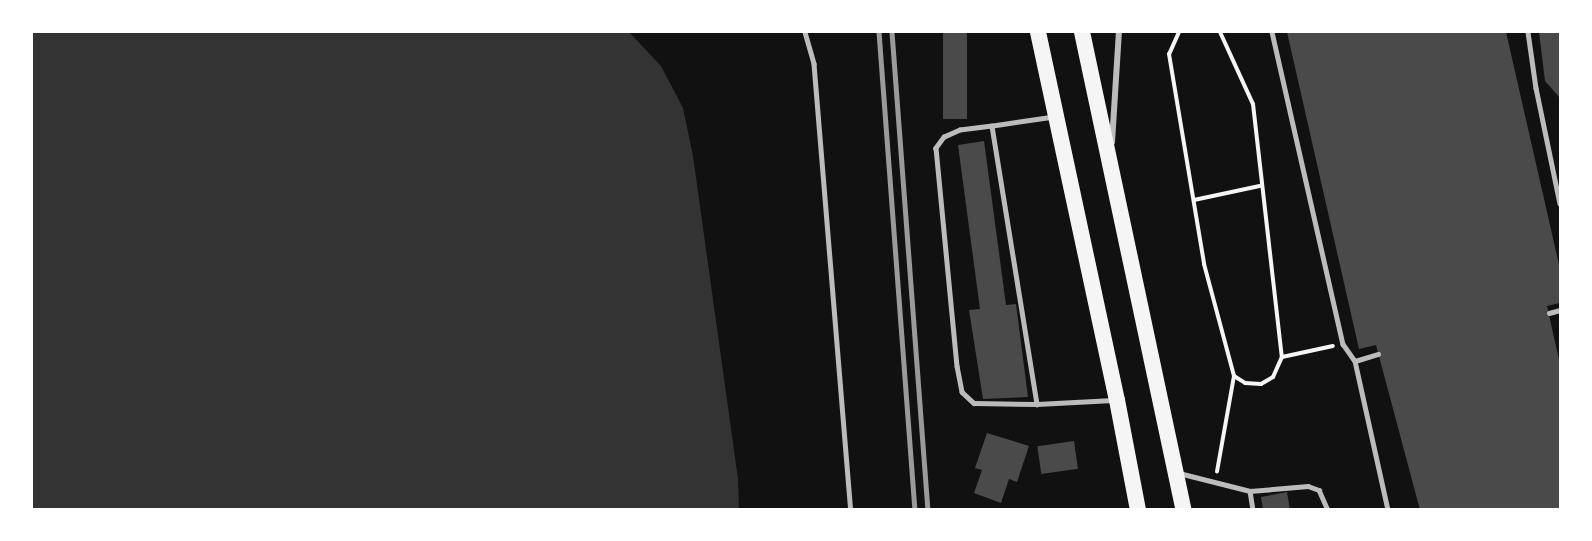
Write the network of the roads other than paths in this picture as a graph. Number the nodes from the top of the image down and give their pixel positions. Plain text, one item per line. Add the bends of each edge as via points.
1 (805, 32) edge
2 (1038, 32) edge
3 (1082, 32) edge
4 (1119, 32) edge
5 (1272, 32) edge
6 (1528, 32) edge
7 (1056, 116) junction
8 (992, 126) junction
9 (1110, 169) junction
10 (1560, 204) edge
11 (1560, 310) edge
12 (1549, 314) dead end
13 (1378, 354) dead end
14 (1355, 361) junction
15 (1117, 400) junction
16 (1036, 404) junction
17 (1177, 472) junction
18 (1250, 491) junction
19 (851, 510) edge
20 (1138, 510) edge
21 (1184, 510) edge
22 (1253, 510) edge
23 (1328, 510) edge
24 (1388, 510) edge

1 - 19 lane via 814,64
2 - 7 highway
3 - 9 highway
4 - 9 street
5 - 14 lane via 1343,344
6 - 10 lane
7 - 8 lane
7 - 15 highway
8 - 16 lane
8 - 16 lane via 960,130 944,137 936,148 957,366 962,392 974,403
9 - 17 highway
11 - 12 lane
13 - 14 lane
14 - 24 lane
15 - 16 lane
15 - 20 highway
17 - 18 lane
17 - 21 highway
18 - 22 lane
18 - 23 lane via 1308,486 1319,490

